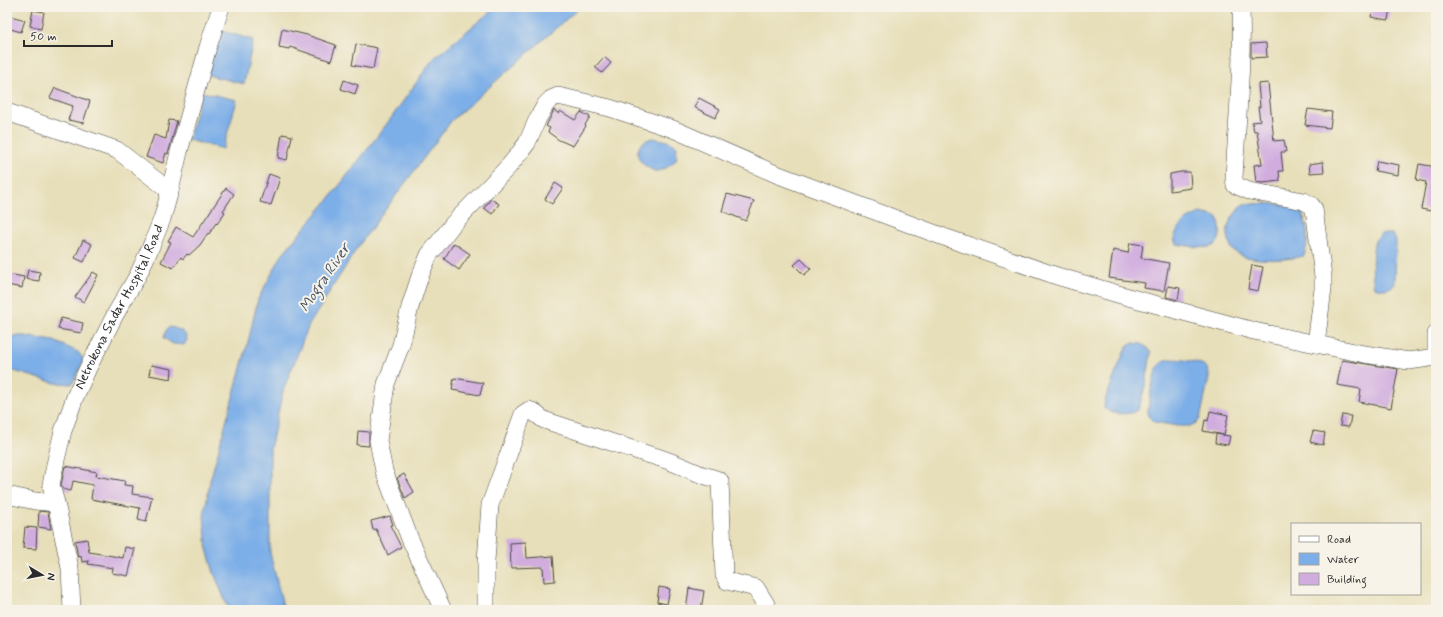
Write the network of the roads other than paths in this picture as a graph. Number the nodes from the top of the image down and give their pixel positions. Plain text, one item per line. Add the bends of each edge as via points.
1 (221, 7) edge
2 (1241, 7) edge
3 (7, 112) edge
4 (170, 191) junction
5 (1436, 334) edge
6 (1316, 344) junction
7 (7, 495) edge
8 (56, 503) junction
9 (72, 610) edge
10 (443, 610) edge
11 (486, 610) edge
12 (767, 610) edge

1 - 4 street, Netrokona Sadar Hospital Road
2 - 6 street via 1235,185 1249,191 1304,201 1311,204 1314,209 1324,282
3 - 4 street via 117,150
4 - 8 street, Netrokona Sadar Hospital Road via 152,244 88,368 63,431 51,485
5 - 6 street via 1436,356 1409,361
6 - 10 street via 1254,331 1057,276 776,174 673,129 610,108 558,96 546,104 527,143 517,156 453,224 429,255 386,384 378,442 384,470 410,538
7 - 8 street
8 - 9 street, Netrokona Sadar Hospital Road via 70,568
11 - 12 street via 490,505 523,414 529,410 544,420 716,478 720,482 726,581 756,588

